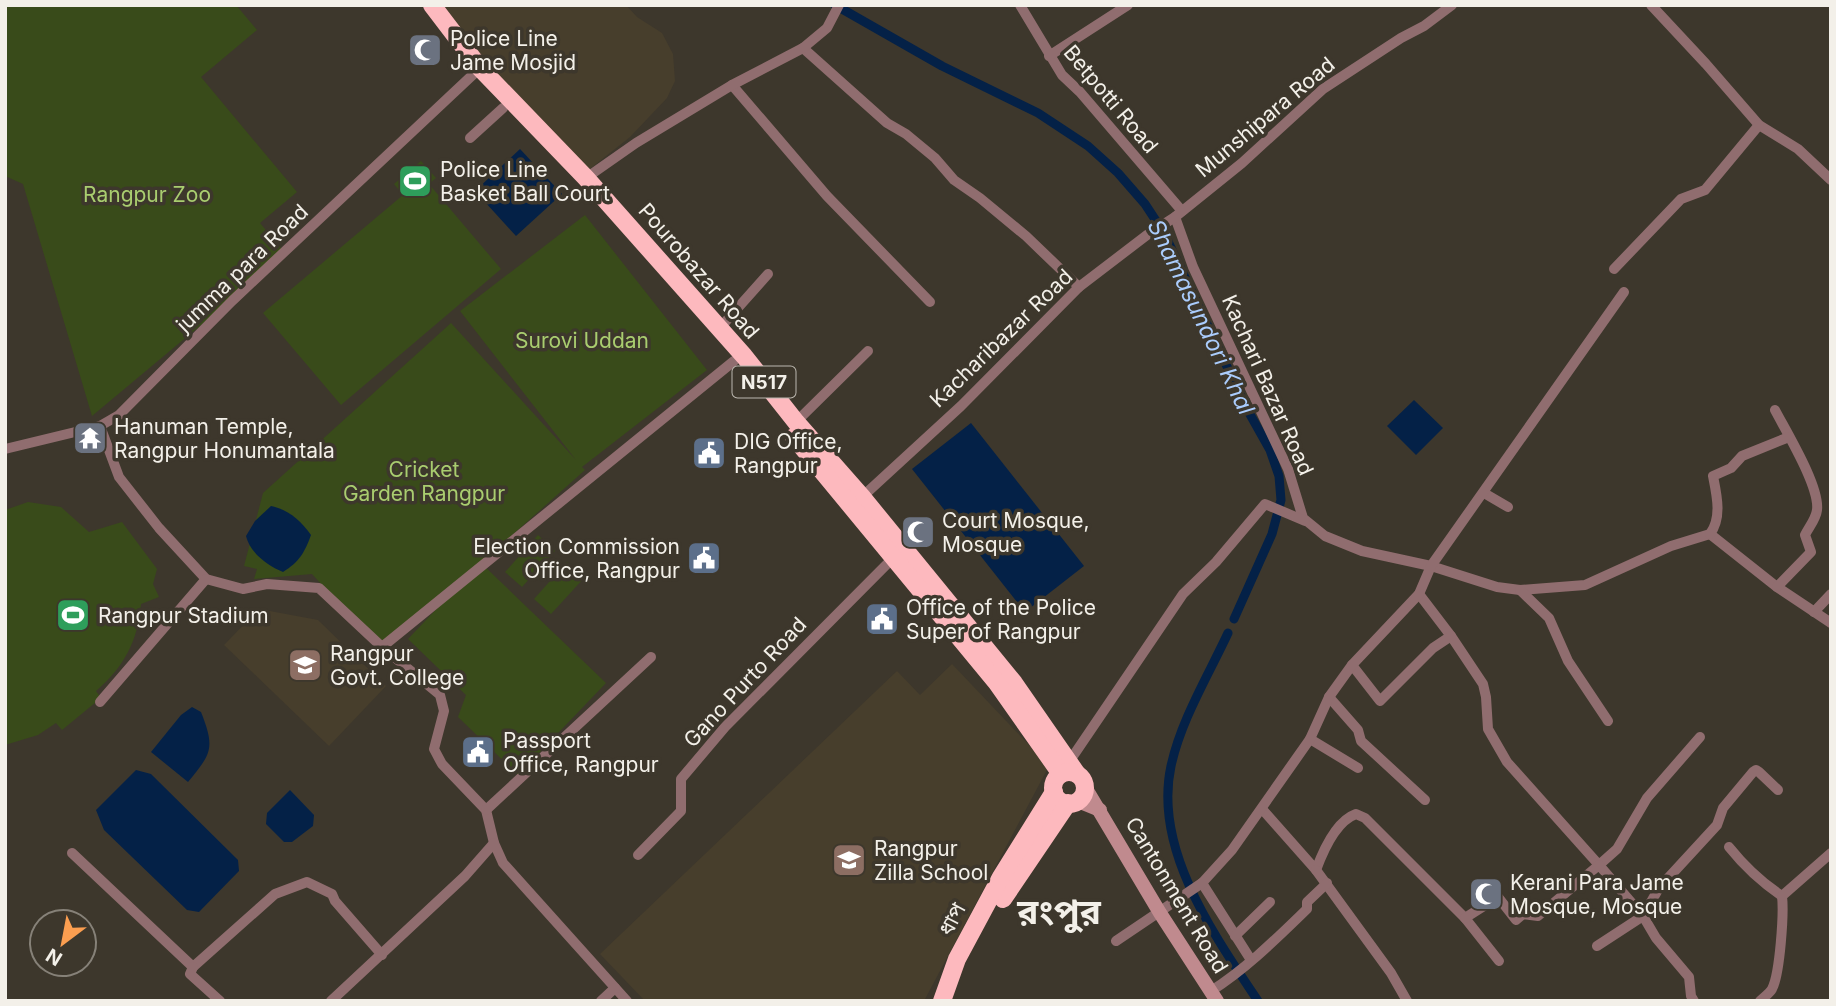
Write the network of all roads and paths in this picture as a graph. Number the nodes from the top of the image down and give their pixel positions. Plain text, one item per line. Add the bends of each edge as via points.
1 (418, 5) edge
2 (432, 5) edge
3 (839, 5) edge
4 (1020, 5) edge
5 (1128, 5) edge
6 (1452, 5) edge
7 (1651, 5) edge
8 (803, 48) junction
9 (1049, 56) junction
10 (476, 72) junction
11 (732, 85) junction
12 (503, 108) junction
13 (1759, 125) junction
14 (470, 138) dead end
15 (1829, 176) edge
16 (586, 178) junction
17 (1178, 214) junction
18 (1614, 269) dead end
19 (768, 274) dead end
20 (1079, 287) junction
21 (1624, 292) dead end
22 (930, 302) dead end
23 (719, 329) junction
24 (869, 351) dead end
25 (734, 361) junction
26 (1775, 410) dead end
27 (796, 422) junction
28 (100, 426) junction
29 (1789, 437) junction
30 (5, 449) edge
31 (1484, 493) junction
32 (862, 497) junction
33 (1508, 507) dead end
34 (1305, 521) junction
35 (1710, 534) junction
36 (899, 553) junction
37 (1435, 567) junction
38 (206, 579) junction
39 (1777, 587) junction
40 (1520, 590) junction
41 (1419, 594) junction
42 (1831, 594) edge
43 (1814, 611) junction
44 (1831, 623) edge
45 (1451, 636) junction
46 (382, 647) junction
47 (651, 657) dead end
48 (1352, 665) junction
49 (1329, 697) junction
50 (100, 702) dead end
51 (1608, 721) dead end
52 (1700, 737) dead end
53 (1310, 739) junction
54 (1357, 768) dead end
55 (1070, 785) junction
56 (1778, 790) dead end
57 (1425, 800) dead end
58 (1262, 809) junction
59 (486, 810) junction
60 (494, 843) junction
61 (1729, 846) dead end
62 (72, 853) dead end
63 (1831, 853) edge
64 (638, 855) dead end
65 (1599, 865) junction
66 (1316, 870) junction
67 (1202, 883) junction
68 (1327, 883) junction
69 (1782, 896) junction
70 (1270, 902) dead end
71 (1160, 913) junction
72 (1643, 916) junction
73 (1465, 918) junction
74 (1235, 936) junction
75 (1116, 941) dead end
76 (1597, 946) dead end
77 (382, 955) junction
78 (1251, 960) junction
79 (1499, 961) dead end
80 (193, 967) junction
81 (615, 988) junction
82 (1214, 996) edge
83 (220, 1001) edge
84 (331, 1001) edge
85 (601, 1001) edge
86 (627, 1001) edge
87 (942, 1001) edge
88 (955, 1001) edge
89 (1407, 1001) edge
90 (1694, 1001) edge
91 (1760, 1001) edge

1 - 10 highway, Pourobazar Road / N517
2 - 10 highway, Pourobazar Road / N517
3 - 8 street via 827,28
4 - 9 street, Betpotti Road
5 - 9 street
6 - 17 street, Munshipara Road via 1323,89
7 - 13 street
8 - 11 street
8 - 20 street via 887,123 936,158 954,180 1026,236
9 - 17 street, Betpotti Road
10 - 12 highway, Pourobazar Road / N517
10 - 16 highway, Pourobazar Road / N517
10 - 28 street, jumma para Road via 232,301 119,415
11 - 16 street
11 - 22 street via 827,196
12 - 14 street
12 - 25 highway, Pourobazar Road / N517
13 - 15 street via 1798,149
13 - 18 street via 1705,190 1681,200
16 - 23 highway, Pourobazar Road / N517
17 - 20 street, Kacharibazar Road
17 - 34 street, Kachari Bazar Road via 1188,270 1252,407 1288,468
19 - 23 street
20 - 32 street, Kacharibazar Road
21 - 31 street
23 - 27 highway, Pourobazar Road / N517
24 - 27 street
25 - 36 highway, Pourobazar Road / N517
25 - 46 street
26 - 29 street
27 - 32 highway, Pourobazar Road / N517
28 - 30 street, jumma para Road
28 - 38 street via 119,477
29 - 35 street via 1742,456 1731,468 1713,476 1716,525
29 - 39 street via 1802,461 1817,510 1805,535 1811,552
31 - 33 street
31 - 37 street
32 - 36 highway, Pourobazar Road / N517
34 - 37 street via 1325,536 1362,551
34 - 55 street via 1265,504 1183,594
35 - 39 street
35 - 40 street via 1671,546 1585,585
36 - 55 highway, Pourobazar Road / N517
36 - 64 street, Gano Purto Road via 725,727 681,779 681,811
37 - 40 street
37 - 41 street
38 - 46 street via 243,589 267,584 319,588
38 - 50 street
39 - 43 street
40 - 51 street via 1549,618 1568,661
41 - 45 street
41 - 48 street
42 - 43 street
43 - 44 street
45 - 48 street via 1380,701
45 - 65 street via 1483,684 1488,729 1507,762
46 - 59 street via 440,695 444,712 433,749
47 - 59 street
48 - 49 street
49 - 53 street
49 - 57 street via 1358,730 1361,741
52 - 65 street via 1647,798 1617,849
53 - 54 street
53 - 58 street
55 - 71 main road, Cantonment Road via 1101,811
55 - 87 highway, ধাপ via 1001,877 957,959
55 - 88 highway, ধাপ via 968,964
56 - 72 street via 1759,772 1753,772 1723,808 1717,825 1659,888
58 - 66 street
58 - 67 street
59 - 60 street
60 - 77 street
60 - 81 street via 503,863
61 - 69 street via 1762,882
62 - 80 street
63 - 69 street
65 - 72 street
65 - 73 street via 1538,916 1523,914 1516,920 1498,897
66 - 68 street
66 - 73 street via 1346,817 1356,814
67 - 71 street
67 - 74 street
68 - 78 street via 1307,902 1307,909
68 - 89 street
69 - 91 street via 1776,972 1772,989
70 - 74 street
71 - 75 street
71 - 82 main road, Cantonment Road
72 - 76 street
72 - 90 street via 1689,977
73 - 79 street
74 - 78 street
77 - 80 street via 332,894 307,882 275,894
77 - 84 street
78 - 82 street
80 - 83 street via 190,974
81 - 85 street
81 - 86 street

